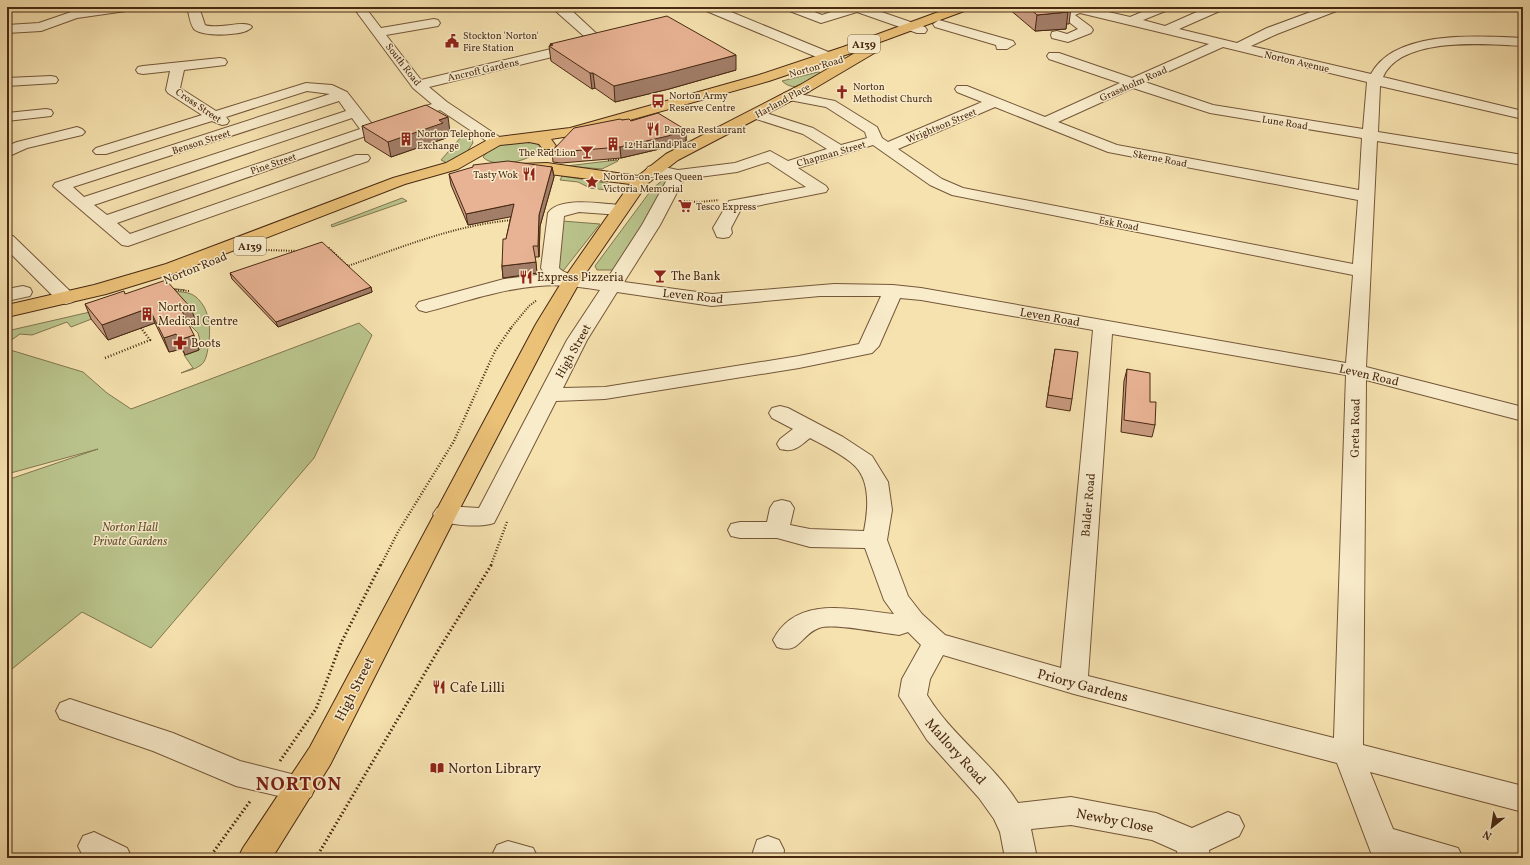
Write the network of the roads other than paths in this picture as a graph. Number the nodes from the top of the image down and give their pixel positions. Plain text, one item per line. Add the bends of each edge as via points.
1 (126, 7) edge
2 (193, 7) edge
3 (557, 7) edge
4 (708, 7) edge
5 (791, 7) edge
6 (857, 7) edge
7 (1164, 7) edge
8 (1218, 7) edge
9 (1335, 7) edge
10 (969, 8) edge
11 (1075, 8) edge
12 (365, 9) edge
13 (1131, 22) junction
14 (434, 23) dead end
15 (938, 24) junction
16 (246, 27) dead end
17 (916, 28) junction
18 (7, 29) edge
19 (1166, 30) junction
20 (379, 32) junction
21 (39, 34) junction
22 (1057, 35) dead end
23 (7, 41) edge
24 (1523, 42) edge
25 (1221, 43) junction
26 (1002, 46) dead end
27 (1238, 47) junction
28 (871, 49) joint
29 (1054, 56) dead end
30 (836, 60) junction
31 (220, 62) dead end
32 (178, 66) junction
33 (143, 70) dead end
34 (1376, 79) junction
35 (51, 80) dead end
36 (7, 82) edge
37 (1132, 83) junction
38 (418, 85) junction
39 (962, 89) dead end
40 (342, 95) junction
41 (790, 96) junction
42 (1448, 97) junction
43 (1523, 101) edge
44 (994, 102) junction
45 (442, 105) junction
46 (46, 113) dead end
47 (354, 113) junction
48 (755, 114) junction
49 (1523, 115) edge
50 (213, 116) junction
51 (7, 117) edge
52 (1045, 122) junction
53 (236, 130) junction
54 (369, 131) junction
55 (571, 132) junction
56 (80, 133) dead end
57 (1371, 135) junction
58 (529, 137) junction
59 (712, 138) joint
60 (496, 141) junction
61 (336, 142) junction
62 (881, 144) junction
63 (259, 145) junction
64 (840, 151) junction
65 (7, 152) edge
66 (545, 157) junction
67 (283, 160) junction
68 (1523, 160) edge
69 (479, 163) junction
70 (121, 166) junction
71 (787, 166) junction
72 (508, 167) edge
73 (648, 175) junction
74 (678, 175) junction
75 (1367, 197) junction
76 (82, 203) junction
77 (620, 210) junction
78 (105, 222) junction
79 (723, 233) dead end
80 (7, 240) edge
81 (1361, 271) junction
82 (572, 280) junction
83 (613, 286) junction
84 (893, 291) junction
85 (66, 298) junction
86 (426, 306) dead end
87 (7, 311) edge
88 (7, 325) edge
89 (1103, 326) junction
90 (1356, 371) junction
91 (550, 394) junction
92 (780, 414) dead end
93 (1523, 414) edge
94 (808, 428) junction
95 (788, 444) dead end
96 (445, 514) junction
97 (740, 530) dead end
98 (876, 540) junction
99 (913, 621) junction
100 (786, 640) dead end
101 (936, 643) junction
102 (1074, 683) junction
103 (70, 712) dead end
104 (1348, 754) junction
105 (300, 788) junction
106 (1523, 799) edge
107 (1011, 818) junction
108 (1228, 826) dead end
109 (1385, 849) edge
110 (1193, 850) edge
111 (254, 858) edge
112 (1021, 858) edge
113 (1447, 858) edge

1 - 21 street via 75,16
2 - 16 street via 199,27 203,30
3 - 38 street, Ancroft Gardens via 592,35 591,39 576,47
4 - 30 street
5 - 6 street via 821,19
6 - 17 street
7 - 13 street
8 - 19 street
9 - 27 street
10 - 15 main road, Norton Road / A139
10 - 17 main road, Norton Road / A139
11 - 13 street, Norton Avenue
11 - 22 street via 1066,16 1087,30 1068,38
12 - 20 street, South Road
13 - 19 street, Norton Avenue
14 - 20 street
15 - 17 main road, Norton Road / A139
15 - 26 street via 1008,44
17 - 28 main road, Norton Road / A139
17 - 30 main road, Norton Road / A139
18 - 21 street
19 - 25 street, Norton Avenue
20 - 38 street, South Road
21 - 23 street
24 - 34 street via 1467,40 1432,43 1412,48 1382,66
25 - 27 street, Norton Avenue
25 - 37 street, Grassholm Road
27 - 34 street, Norton Avenue
28 - 30 main road, Harland Place
29 - 37 street, Lune Road
30 - 41 main road, Harland Place
30 - 55 main road, Norton Road / A139 via 800,72 764,78
31 - 32 street
32 - 33 street
32 - 50 street, Cross Street via 173,90
34 - 42 street, Norton Avenue
34 - 57 street, Greta Road via 1373,86
35 - 36 street
37 - 52 street, Grassholm Road
37 - 57 street, Lune Road via 1223,112
38 - 45 street, South Road
39 - 44 street, Skerne Road
40 - 47 street
40 - 50 street via 332,89 306,87
40 - 53 street, Benson Street
41 - 48 main road, Harland Place
41 - 62 street, Esk Road via 830,104 872,130
42 - 43 street via 1457,91
42 - 49 street, Norton Avenue
44 - 52 street, Skerne Road
44 - 62 street, Wrightson Street
45 - 54 street, Pine Street
45 - 60 street, South Road
46 - 51 street
47 - 54 street
47 - 63 street
48 - 59 main road, Harland Place
48 - 64 street via 808,132
50 - 53 street, Cross Street
50 - 70 street via 101,151
52 - 75 street, Skerne Road via 1112,149
53 - 63 street, Cross Street
53 - 70 street, Benson Street
54 - 61 street, Pine Street
55 - 58 main road, Norton Road / A139
55 - 66 main road, Norton Road / A139
56 - 65 street via 34,142
57 - 68 street, Lune Road
57 - 75 street, Greta Road
58 - 60 main road, A139
58 - 66 main road, A139 via 545,141
59 - 73 main road, High Street via 672,157
60 - 69 main road, A139 via 481,148
61 - 67 street, Pine Street
61 - 78 street via 362,158 128,241
62 - 64 street, Chapman Street
62 - 81 street, Esk Road via 936,182 958,192
63 - 67 street, Cross Street
63 - 76 street
64 - 71 street, Chapman Street
66 - 72 main road
66 - 73 main road
67 - 78 street, Pine Street
69 - 85 main road, Norton Road / A139 via 452,166 399,182 172,268
69 - 88 main road, Norton Road / A139 via 453,174 370,199 140,289
70 - 76 street, Benson Street via 61,186
71 - 74 street via 770,156 737,167
71 - 79 street via 820,189 735,205 722,228
73 - 74 street
73 - 77 main road, High Street
74 - 83 street, High Street
75 - 81 street, Greta Road
76 - 78 street
77 - 82 main road, High Street
77 - 82 street via 573,208 556,213 550,268 555,275
80 - 85 street
81 - 90 street, Greta Road
82 - 83 street, Leven Road
82 - 86 street via 540,280 504,285
82 - 96 main road, High Street
83 - 84 street, Leven Road via 712,300 807,290
83 - 91 street, High Street via 578,340
84 - 89 street, Leven Road
84 - 91 street via 866,349 605,393
85 - 87 main road, Norton Road / A139
89 - 90 street, Leven Road
89 - 102 street, Balder Road
90 - 93 street, Leven Road
90 - 104 street, Greta Road
91 - 96 street, High Street via 486,517
92 - 94 street, Priory Gardens
94 - 95 street
94 - 98 street, Priory Gardens via 864,461 876,482 880,510
96 - 105 main road, High Street via 320,756
97 - 98 street via 780,519 810,538
98 - 99 street, Priory Gardens via 897,600
99 - 100 street via 899,625 884,625 840,618 816,618 802,625
99 - 101 street, Priory Gardens
101 - 102 street, Priory Gardens
101 - 107 street, Mallory Road via 916,679 913,696 924,715 992,790
102 - 104 street, Priory Gardens
103 - 105 street via 163,742 236,773
104 - 106 street, Priory Gardens
104 - 109 street
105 - 111 main road, High Street
107 - 110 street, Newby Close via 1071,811 1156,827
107 - 112 street, Mallory Road
108 - 110 street, Newby Close
109 - 113 street

